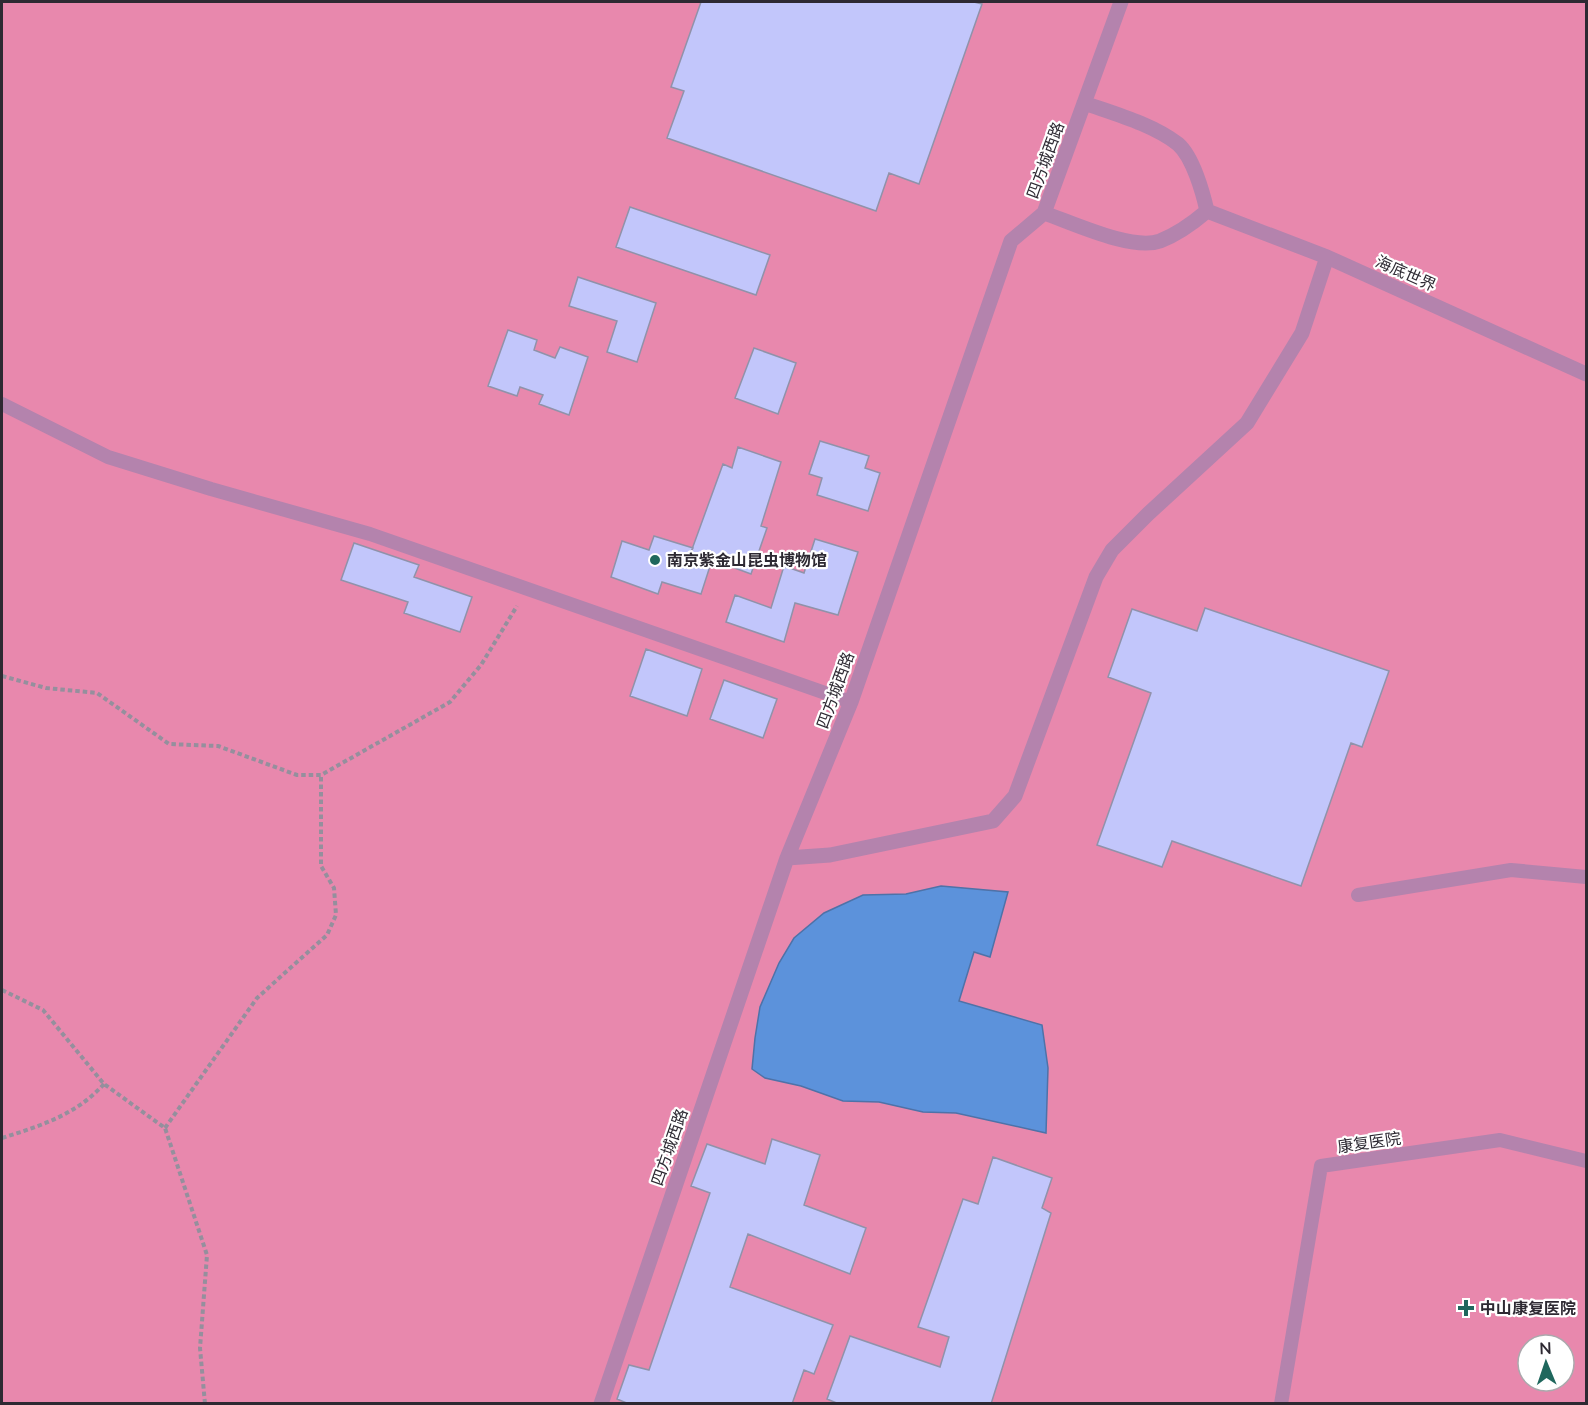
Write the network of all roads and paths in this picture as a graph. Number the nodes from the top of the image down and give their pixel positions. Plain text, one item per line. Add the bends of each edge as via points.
1 (1121, 2) edge
2 (1084, 104) junction
3 (1207, 211) junction
4 (1044, 213) junction
5 (1327, 257) junction
6 (1587, 374) edge
7 (2, 404) edge
8 (527, 590) junction
9 (2, 676) edge
10 (850, 702) junction
11 (321, 775) junction
12 (787, 858) junction
13 (1587, 878) edge
14 (1358, 895) dead end
15 (2, 990) edge
16 (104, 1084) junction
17 (165, 1128) junction
18 (2, 1138) edge
19 (1587, 1161) edge
20 (205, 1404) edge
21 (601, 1404) edge
22 (1281, 1404) edge

1 - 2 street, 四方城西路
2 - 3 street via 1147,127 1179,145 1199,179
2 - 4 street, 四方城西路
3 - 4 street via 1185,229 1158,242 1127,242
3 - 5 street, 海底世界
4 - 10 street, 四方城西路 via 1011,241
5 - 6 street, 海底世界
5 - 12 street via 1302,333 1247,423 1112,550 1096,577 1015,796 993,821 831,855
7 - 8 lane via 108,457 369,534
8 - 10 lane
8 - 11 path via 481,665 450,702
9 - 11 path via 46,688 97,693 169,744 218,747 297,776
10 - 12 street, 四方城西路
11 - 17 path via 321,867 334,888 336,915 327,935 257,998
12 - 21 street, 四方城西路
13 - 14 lane via 1511,870
15 - 16 path via 43,1010
16 - 17 path
16 - 18 path via 91,1098 44,1125
17 - 20 path via 207,1255 200,1348
19 - 22 lane, 康复医院 via 1500,1140 1321,1166

